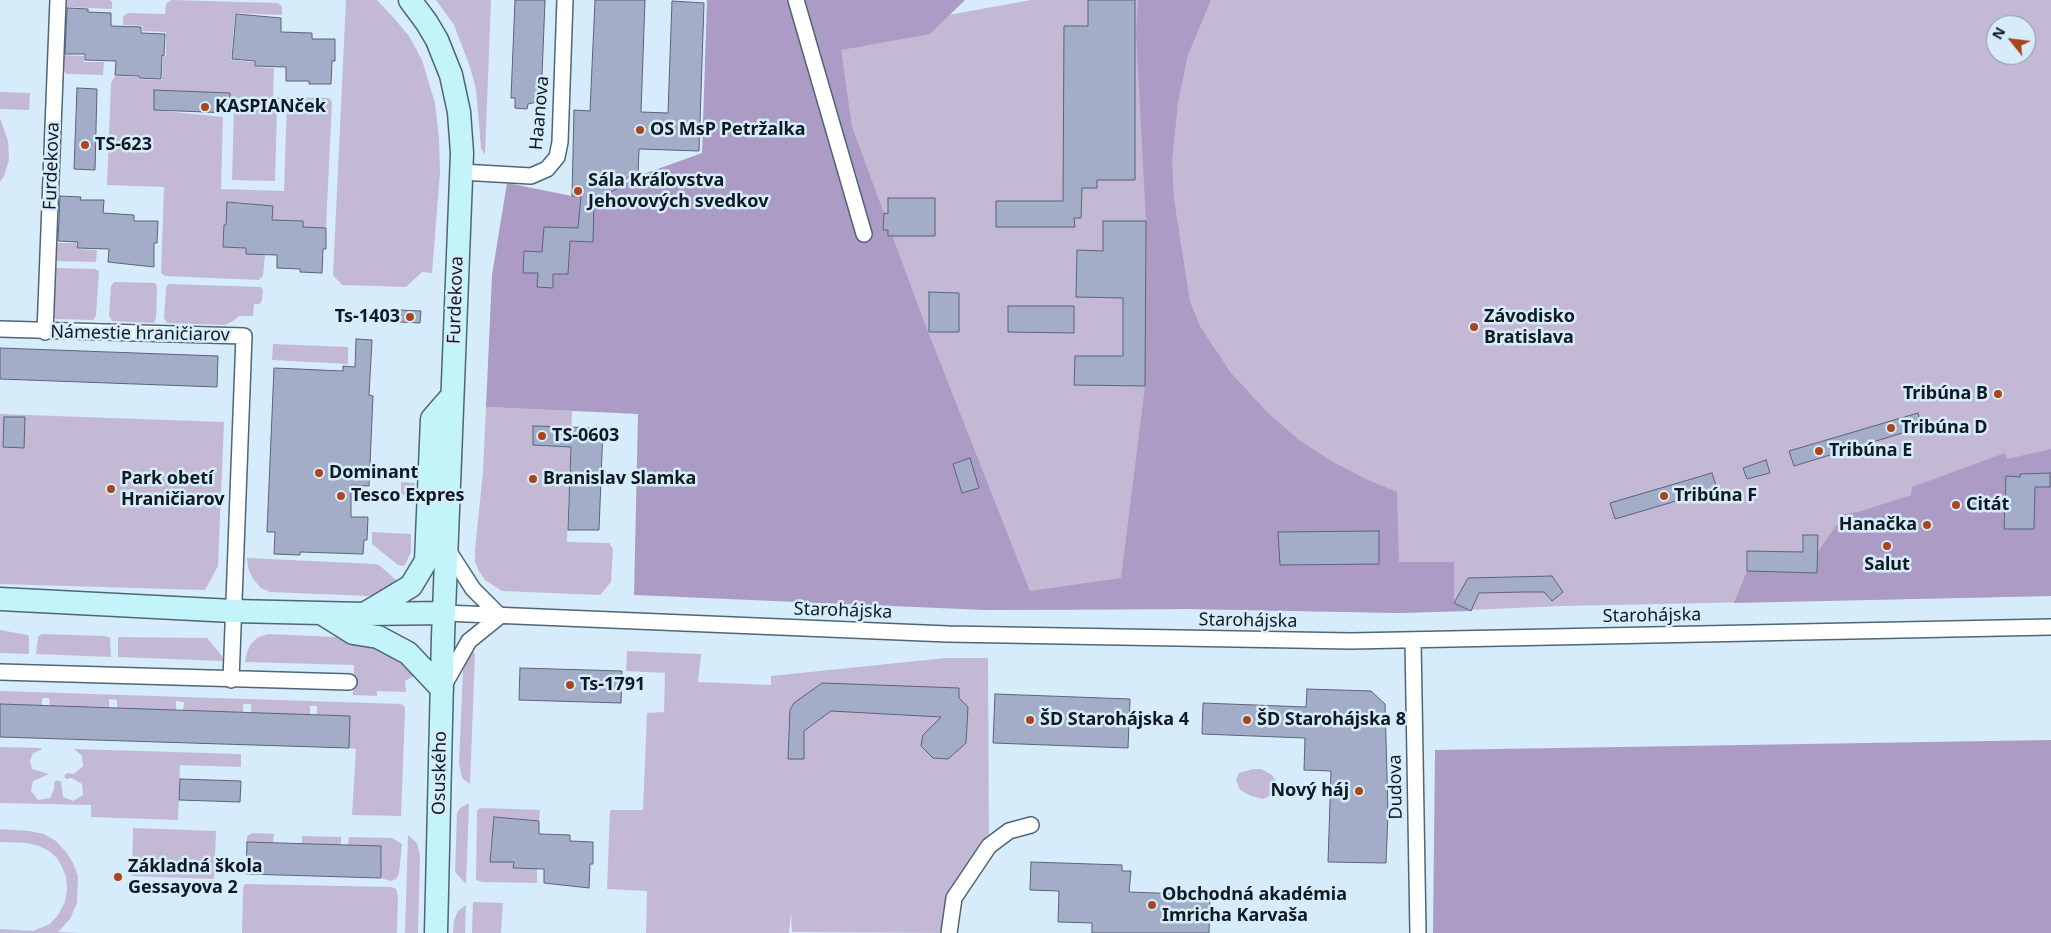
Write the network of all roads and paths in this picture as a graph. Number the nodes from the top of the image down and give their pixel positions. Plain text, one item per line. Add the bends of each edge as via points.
1 (58, 0) edge
2 (410, 0) edge
3 (565, 0) edge
4 (796, 0) edge
5 (461, 172) junction
6 (864, 234) dead end
7 (0, 329) edge
8 (45, 332) junction
9 (452, 396) junction
10 (446, 547) junction
11 (0, 599) edge
12 (233, 611) junction
13 (320, 613) junction
14 (444, 613) junction
15 (365, 614) junction
16 (500, 616) junction
17 (2051, 627) edge
18 (1414, 640) junction
19 (0, 672) edge
20 (231, 680) junction
21 (349, 682) dead end
22 (442, 689) junction
23 (1031, 825) dead end
24 (436, 933) edge
25 (949, 933) edge
26 (1418, 933) edge

1 - 8 street, Furdekova
2 - 5 street, Furdekova via 428,22 451,75 459,112
3 - 5 street, Haanova via 557,157 547,169 531,176
4 - 6 street
5 - 9 street, Furdekova
7 - 8 street, Námestie hraničiarov
8 - 12 street, Námestie hraničiarov via 244,336
9 - 10 street, Furdekova
9 - 15 street via 432,419 426,561 411,586
10 - 14 street, Furdekova
10 - 16 street via 473,589
11 - 12 street
12 - 13 street
12 - 20 street, Námestie hraničiarov
13 - 15 street
13 - 22 street via 353,633 378,637 408,653
14 - 15 street
14 - 16 street, Starohájska
14 - 22 street, Osuského
16 - 18 street, Starohájska via 980,635
16 - 22 street via 469,641
17 - 18 street, Starohájska
18 - 26 street, Dudova
19 - 20 street
20 - 21 street
22 - 24 street, Osuského
23 - 25 street via 1009,831 989,846 954,898

